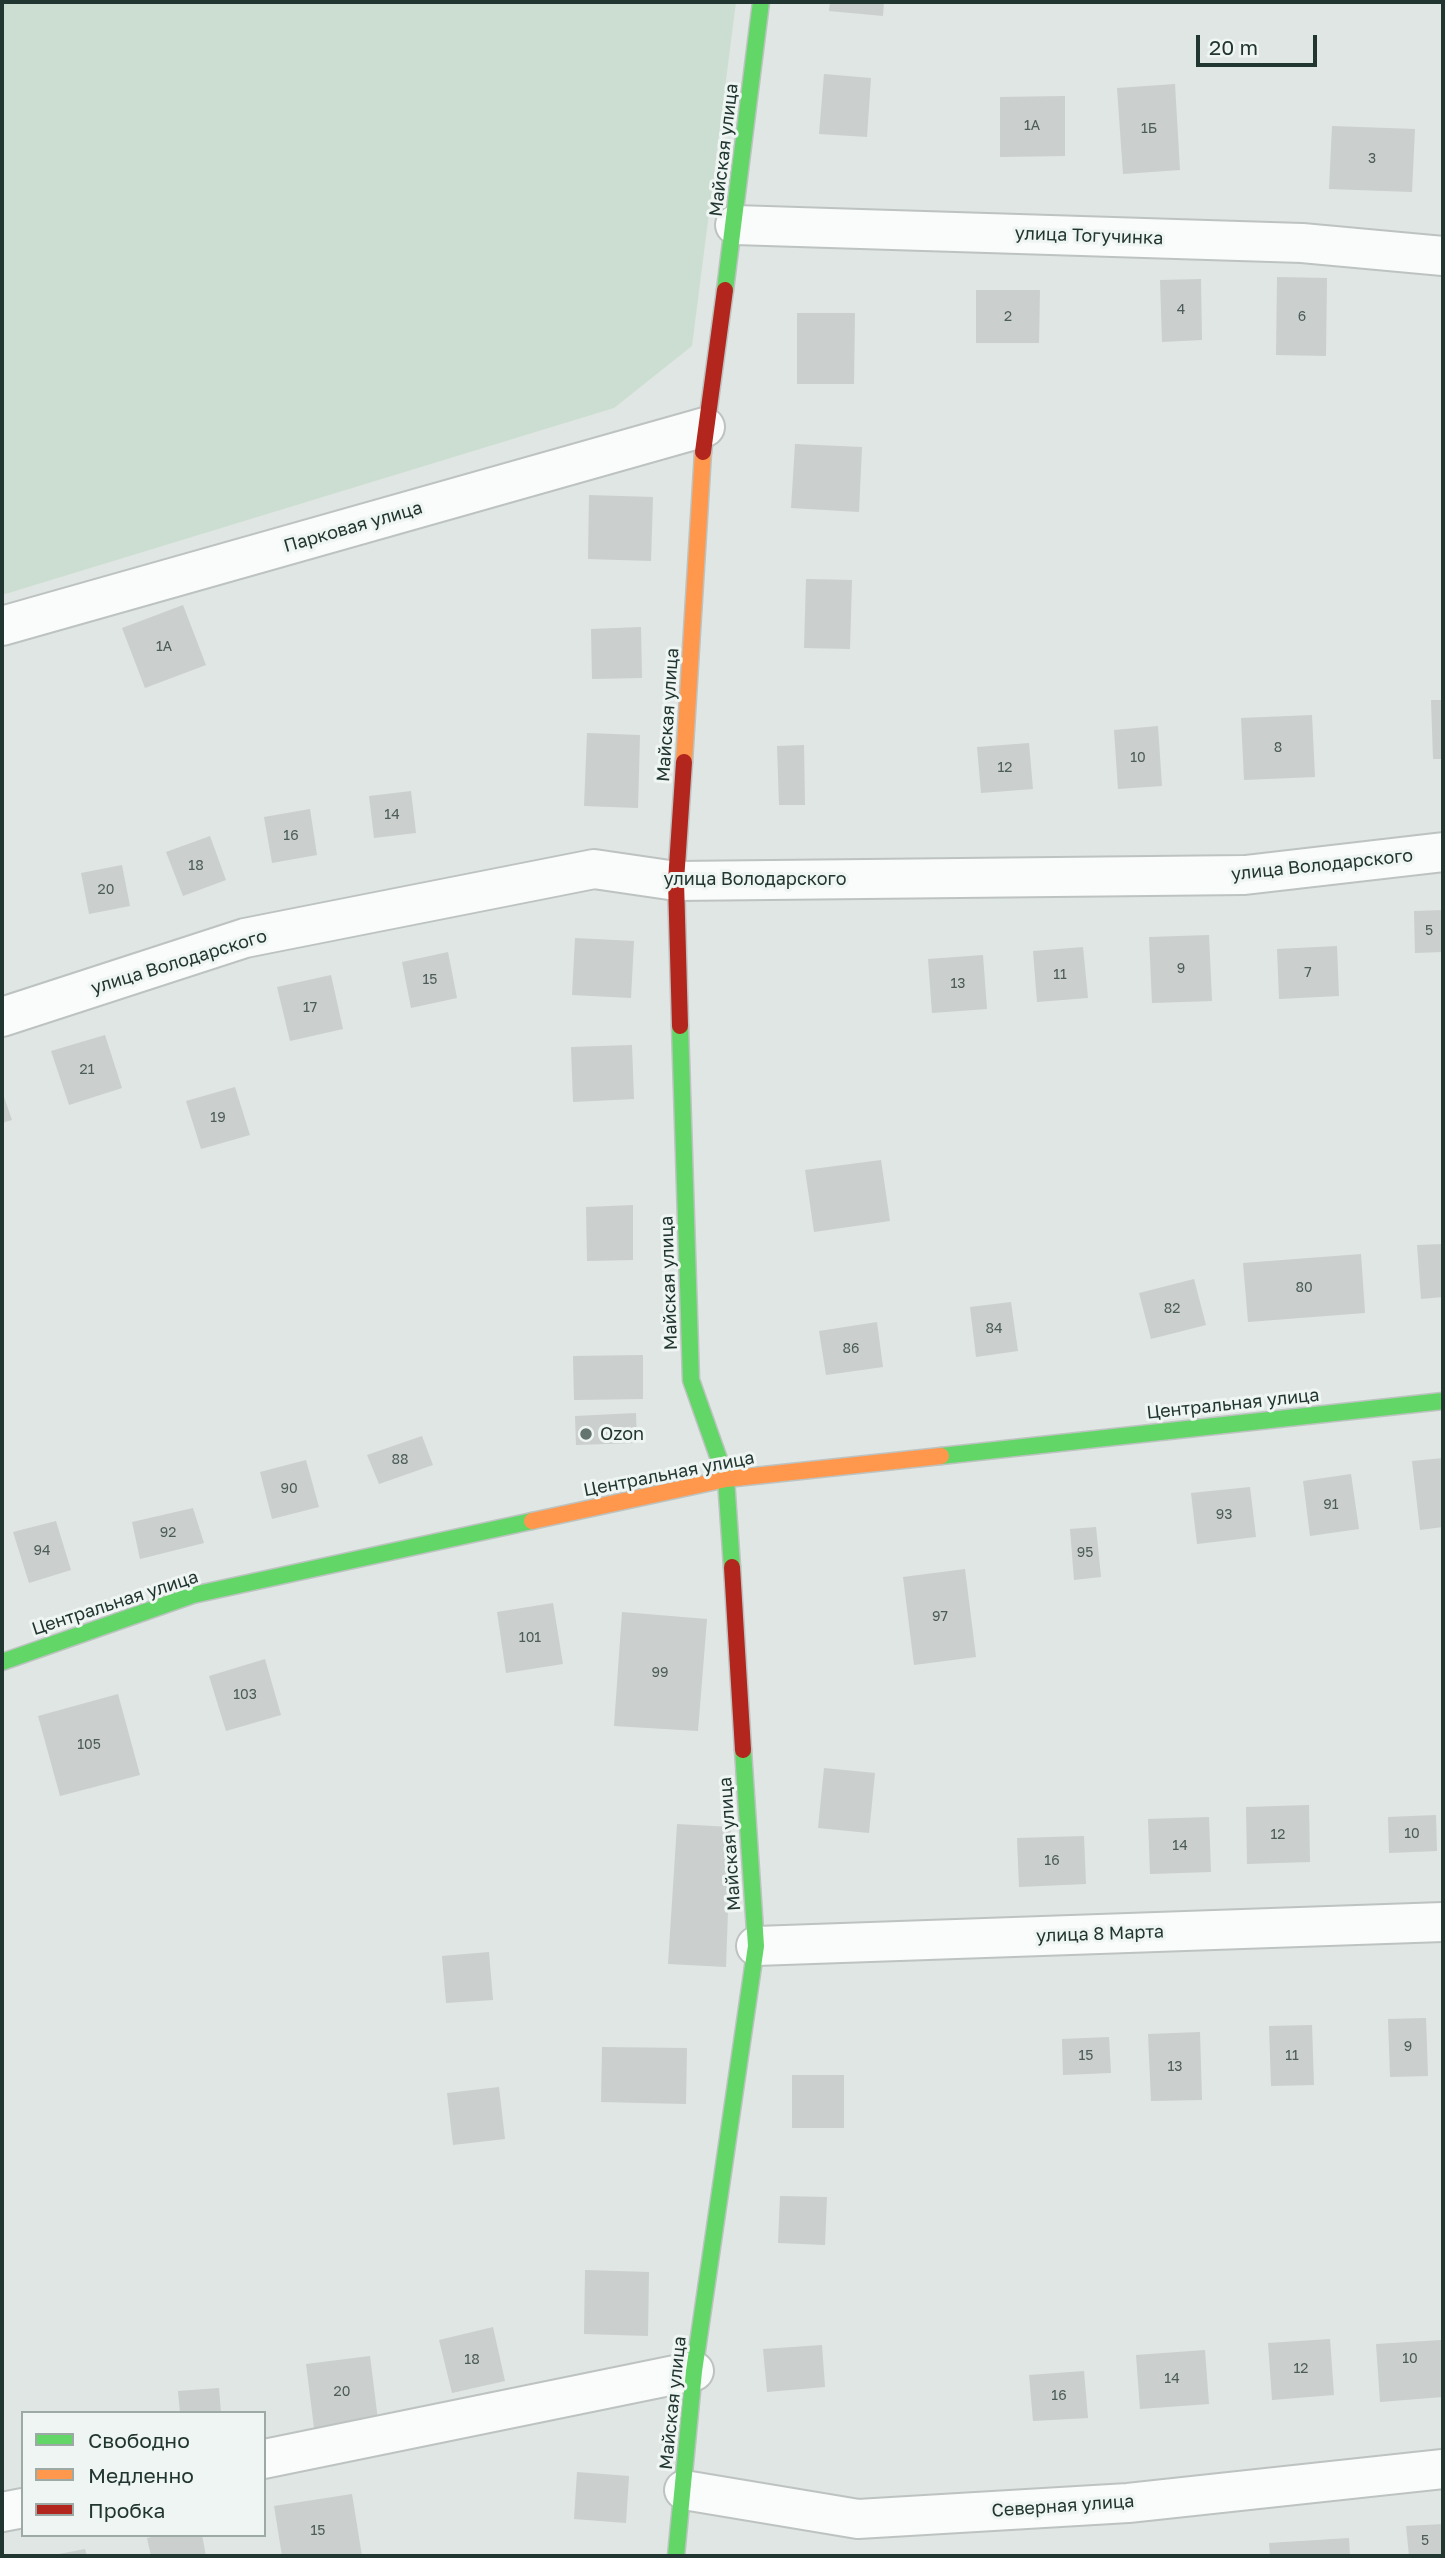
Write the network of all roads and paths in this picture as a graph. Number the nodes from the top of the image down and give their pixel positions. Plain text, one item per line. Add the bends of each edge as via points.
1 (761, 2) edge
2 (735, 225) junction
3 (1443, 256) edge
4 (705, 427) junction
5 (2, 626) edge
6 (1443, 852) edge
7 (676, 881) junction
8 (2, 1017) edge
9 (1443, 1401) edge
10 (726, 1479) junction
11 (2, 1662) edge
12 (1443, 1922) edge
13 (756, 1946) junction
14 (694, 2371) junction
15 (266, 2459) edge
16 (1443, 2469) edge
17 (684, 2490) junction
18 (21, 2508) edge
19 (2, 2512) edge
20 (677, 2556) edge

1 - 2 street, Майская улица
2 - 3 street, улица Тогучинка via 1302,243
2 - 4 street, Майская улица
4 - 5 street, Парковая улица
4 - 7 street, Майская улица
6 - 7 street, улица Володарского via 1245,875
7 - 8 street, улица Володарского via 594,869 245,938
7 - 10 street, Майская улица via 691,1380
9 - 10 street, Центральная улица
10 - 11 street, Центральная улица via 193,1595
10 - 13 street, Майская улица
12 - 13 street, улица 8 Марта
13 - 14 street, Майская улица
14 - 15 street
14 - 17 street, Майская улица
16 - 17 street, Северная улица via 1128,2503 858,2519
17 - 20 street, Майская улица
18 - 19 street

